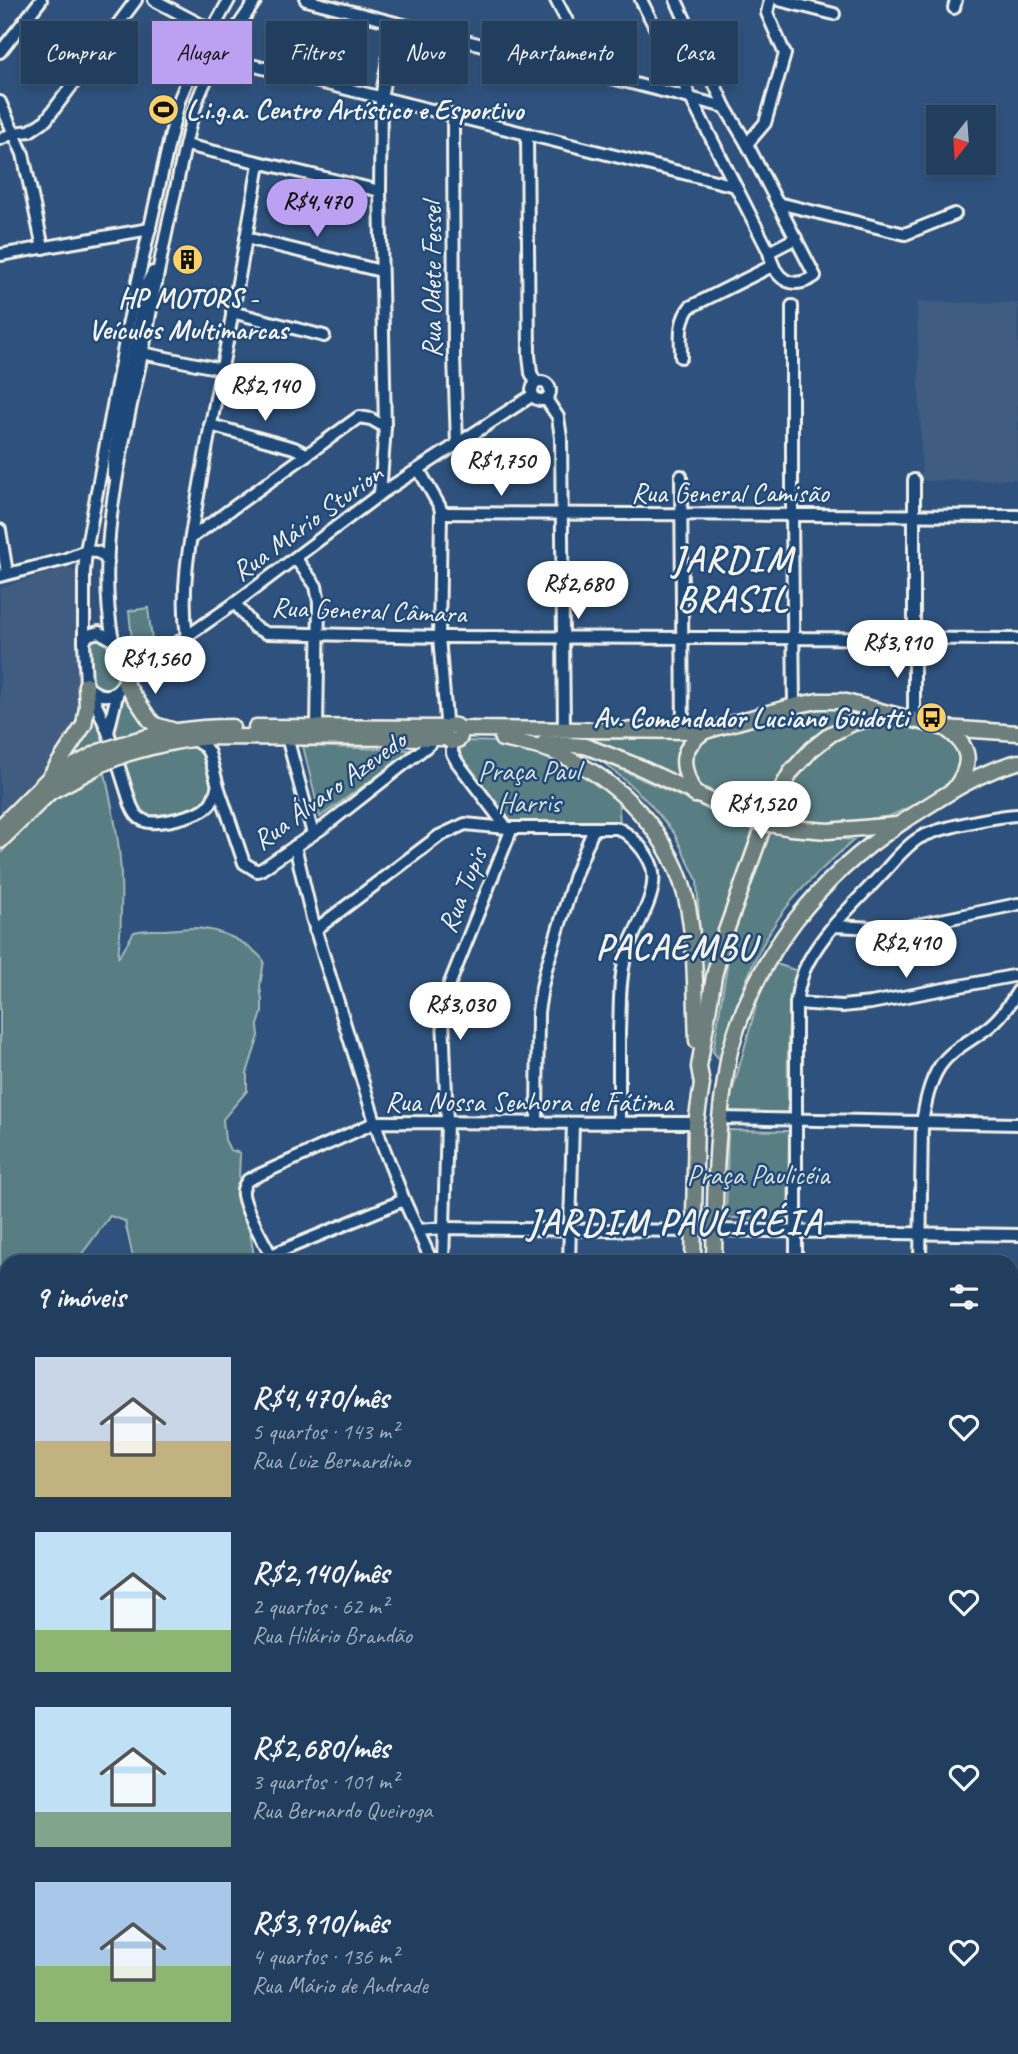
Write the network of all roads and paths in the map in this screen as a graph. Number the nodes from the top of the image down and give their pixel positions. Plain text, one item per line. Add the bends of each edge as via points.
1 (41, 0) edge
2 (136, 0) edge
3 (155, 0) edge
4 (229, 0) edge
5 (256, 0) edge
6 (306, 0) edge
7 (556, 0) edge
8 (641, 0) edge
9 (676, 0) edge
10 (770, 0) edge
11 (779, 0) edge
12 (834, 14) dead end
13 (194, 21) edge
14 (216, 21) edge
15 (242, 21) edge
16 (387, 21) edge
17 (567, 21) edge
18 (0, 52) edge
19 (252, 65) edge
20 (186, 84) edge
21 (205, 84) edge
22 (384, 84) edge
23 (635, 84) edge
24 (180, 98) junction
25 (198, 98) junction
26 (382, 98) junction
27 (692, 98) junction
28 (0, 102) edge
29 (725, 107) junction
30 (453, 116) junction
31 (14, 133) junction
32 (527, 135) junction
33 (0, 139) edge
34 (747, 144) junction
35 (186, 145) junction
36 (259, 163) junction
37 (735, 186) junction
38 (380, 191) junction
39 (778, 203) junction
40 (955, 214) dead end
41 (150, 229) junction
42 (246, 237) junction
43 (796, 238) junction
44 (43, 247) junction
45 (769, 253) junction
46 (0, 255) edge
47 (160, 258) junction
48 (772, 266) junction
49 (381, 271) junction
50 (792, 306) dead end
51 (232, 313) junction
52 (324, 336) dead end
53 (142, 352) junction
54 (681, 357) dead end
55 (221, 369) junction
56 (535, 389) junction
57 (210, 425) junction
58 (385, 427) junction
59 (457, 444) junction
60 (306, 454) junction
61 (419, 470) junction
62 (681, 476) dead end
63 (914, 480) dead end
64 (380, 494) junction
65 (115, 495) junction
66 (441, 513) junction
67 (561, 514) junction
68 (682, 514) junction
69 (792, 515) junction
70 (913, 516) junction
71 (1018, 516) edge
72 (0, 530) edge
73 (191, 538) junction
74 (86, 551) junction
75 (66, 559) junction
76 (296, 559) junction
77 (108, 562) junction
78 (84, 572) junction
79 (4, 575) edge
80 (235, 603) junction
81 (318, 634) junction
82 (187, 637) junction
83 (439, 637) junction
84 (563, 638) junction
85 (682, 638) junction
86 (793, 639) junction
87 (913, 639) junction
88 (1018, 639) edge
89 (113, 640) junction
90 (84, 642) junction
91 (123, 680) junction
92 (88, 687) junction
93 (794, 706) junction
94 (911, 719) junction
95 (317, 727) junction
96 (945, 728) junction
97 (174, 730) junction
98 (564, 730) junction
99 (705, 731) junction
100 (108, 732) junction
101 (683, 732) junction
102 (1018, 733) edge
103 (450, 734) junction
104 (215, 737) junction
105 (286, 737) junction
106 (191, 738) junction
107 (502, 739) junction
108 (124, 749) junction
109 (209, 753) junction
110 (102, 758) junction
111 (1018, 762) edge
112 (47, 780) junction
113 (218, 786) junction
114 (954, 789) junction
115 (695, 795) junction
116 (1018, 815) edge
117 (900, 824) junction
118 (0, 827) edge
119 (509, 828) junction
120 (594, 828) junction
121 (313, 834) junction
122 (0, 841) edge
123 (295, 846) junction
124 (1018, 904) edge
125 (834, 926) junction
126 (315, 930) junction
127 (1018, 975) edge
128 (1018, 991) edge
129 (796, 1003) junction
130 (699, 1067) junction
131 (701, 1090) junction
132 (719, 1118) junction
133 (796, 1120) junction
134 (376, 1122) junction
135 (446, 1122) junction
136 (537, 1123) junction
137 (573, 1123) junction
138 (619, 1123) junction
139 (922, 1123) junction
140 (696, 1124) junction
141 (1018, 1124) edge
142 (716, 1156) junction
143 (404, 1200) junction
144 (445, 1228) junction
145 (418, 1230) junction
146 (569, 1230) junction
147 (715, 1230) junction
148 (693, 1231) junction
149 (796, 1232) junction
150 (920, 1233) junction
151 (1018, 1235) edge
152 (270, 1255) edge
153 (279, 1255) edge
154 (429, 1255) edge
155 (443, 1255) edge
156 (569, 1255) edge
157 (693, 1255) edge
158 (714, 1255) edge
159 (796, 1255) edge
160 (920, 1255) edge

1 - 18 street
2 - 31 street via 46,120 30,131
3 - 13 street
4 - 14 street
5 - 15 street
6 - 16 street
7 - 17 street
8 - 27 street
9 - 29 street
10 - 34 street via 767,13 785,54 765,123
11 - 12 street
19 - 26 street
20 - 24 street
21 - 25 street
22 - 26 street
23 - 27 street
24 - 25 street
24 - 41 street
25 - 35 street
26 - 30 street
26 - 38 street
27 - 29 street
27 - 37 street
28 - 31 street
29 - 34 street
30 - 32 street
30 - 59 street, Rua Odete Fessel
31 - 33 street
31 - 44 street via 23,154
32 - 37 street
32 - 56 street via 528,355
34 - 39 street
35 - 36 street
35 - 47 street
36 - 38 street
36 - 42 street
37 - 45 street
38 - 49 street
39 - 40 street via 905,234
39 - 43 street
41 - 44 street
41 - 74 street
42 - 49 street
42 - 51 street
43 - 45 street
43 - 48 street via 815,276 797,283 778,276
44 - 46 street
45 - 48 street
47 - 53 street
47 - 65 street via 146,286 121,411 113,462
48 - 54 street via 690,307 681,325
49 - 58 street
50 - 69 street
51 - 52 street
51 - 55 street
53 - 55 street
53 - 65 street
55 - 57 street
56 - 59 street, Rua Mário Sturion
56 - 67 street via 558,417
57 - 60 street
57 - 73 street
58 - 60 street via 359,417
58 - 64 street
59 - 61 street, Rua Mário Sturion
60 - 73 street
61 - 64 street, Rua Mário Sturion
61 - 66 street
62 - 68 street
63 - 70 street
64 - 76 street, Rua Mário Sturion
65 - 77 street
66 - 67 street, Rua General Camisão
66 - 83 street
67 - 68 street, Rua General Camisão
67 - 84 street
68 - 69 street, Rua General Camisão
68 - 85 street
69 - 70 street, Rua General Camisão
69 - 86 street
70 - 71 street, Rua General Camisão
70 - 87 street
72 - 79 street
73 - 82 street via 184,592
74 - 75 street
74 - 77 street via 97,552
74 - 78 street
75 - 78 street
75 - 79 street
76 - 80 street, Rua Mário Sturion
76 - 81 street via 316,586
77 - 89 street via 107,614
78 - 90 street
80 - 81 street, Rua General Câmara via 254,627 266,633
80 - 82 street, Rua Mário Sturion
81 - 83 street, Rua General Câmara
81 - 95 street
82 - 91 street, Rua Mário Sturion
83 - 84 street, Rua General Câmara
83 - 103 street
84 - 85 street, Rua General Câmara
84 - 98 street
85 - 86 street, Rua General Câmara
85 - 101 street
86 - 87 street, Rua General Câmara
86 - 93 street
87 - 88 street, Rua General Câmara
87 - 94 street
89 - 90 street via 94,632
89 - 91 street
90 - 92 street
91 - 92 street via 110,695 102,696
91 - 97 main road via 155,725
91 - 100 street
92 - 100 street
92 - 112 main road via 84,725
93 - 94 main road via 842,701
93 - 99 main road
94 - 96 main road
94 - 130 main road via 878,717 853,723 812,749 786,780 769,811 725,934
95 - 97 main road
95 - 103 main road
96 - 102 main road
96 - 114 main road via 963,746 968,760
97 - 108 main road
98 - 101 main road
98 - 103 main road
99 - 101 main road
99 - 115 main road via 693,740 684,760 685,775
100 - 113 street via 131,805 143,821 197,813 212,802
103 - 105 main road
103 - 107 main road
103 - 119 street via 457,762
103 - 121 street, Rua Álvaro Azevedo via 431,743
104 - 105 main road
104 - 106 main road
104 - 109 street
105 - 121 street
106 - 108 main road
106 - 109 street
107 - 115 main road via 585,747
107 - 130 main road via 547,749 604,779 649,822 666,849 681,879 688,909
108 - 110 main road, bridge
109 - 113 street
110 - 112 main road
110 - 122 main road via 50,792
111 - 114 main road
112 - 118 main road
113 - 123 street, Rua Álvaro Azevedo via 244,863 262,869
114 - 117 main road
115 - 117 main road, bridge via 759,822 791,828 828,831
116 - 125 street via 918,839
117 - 132 main road via 853,859 805,906 770,956 730,1052
119 - 120 street
119 - 126 street via 465,824 439,836
119 - 135 street, Rua Tupis via 446,993
120 - 136 street via 544,978 538,1012
120 - 138 street via 626,832 652,866 646,907 625,954 620,981
121 - 123 street, Rua Álvaro Azevedo
123 - 126 street
124 - 125 street via 898,929
125 - 129 street via 807,963
126 - 134 street
127 - 129 street via 871,1003
128 - 139 street via 992,1024 939,1067
129 - 133 street
130 - 131 main road
131 - 132 main road via 706,1067 715,1063 722,1068 716,1102
131 - 140 main road
131 - 142 main road via 704,1152
132 - 133 street
132 - 142 main road
133 - 139 street
133 - 149 street
134 - 135 street, Rua Nossa Senhora de Fátima
134 - 143 street
134 - 152 street, Rua Nossa Senhora de Fátima via 244,1185 242,1194
135 - 136 street, Rua Nossa Senhora de Fátima
135 - 144 street, Rua Tupis
136 - 137 street, Rua Nossa Senhora de Fátima
137 - 138 street, Rua Nossa Senhora de Fátima
137 - 146 street
138 - 140 street, Rua Nossa Senhora de Fátima
139 - 141 street
139 - 150 street
140 - 148 main road
142 - 147 main road
143 - 145 street
143 - 153 street
144 - 145 street
144 - 146 street
144 - 155 street, Rua Tupis
145 - 154 street
146 - 148 street
146 - 156 street
147 - 149 street
147 - 158 main road
148 - 157 main road
149 - 150 street
149 - 159 street
150 - 151 street
150 - 160 street

